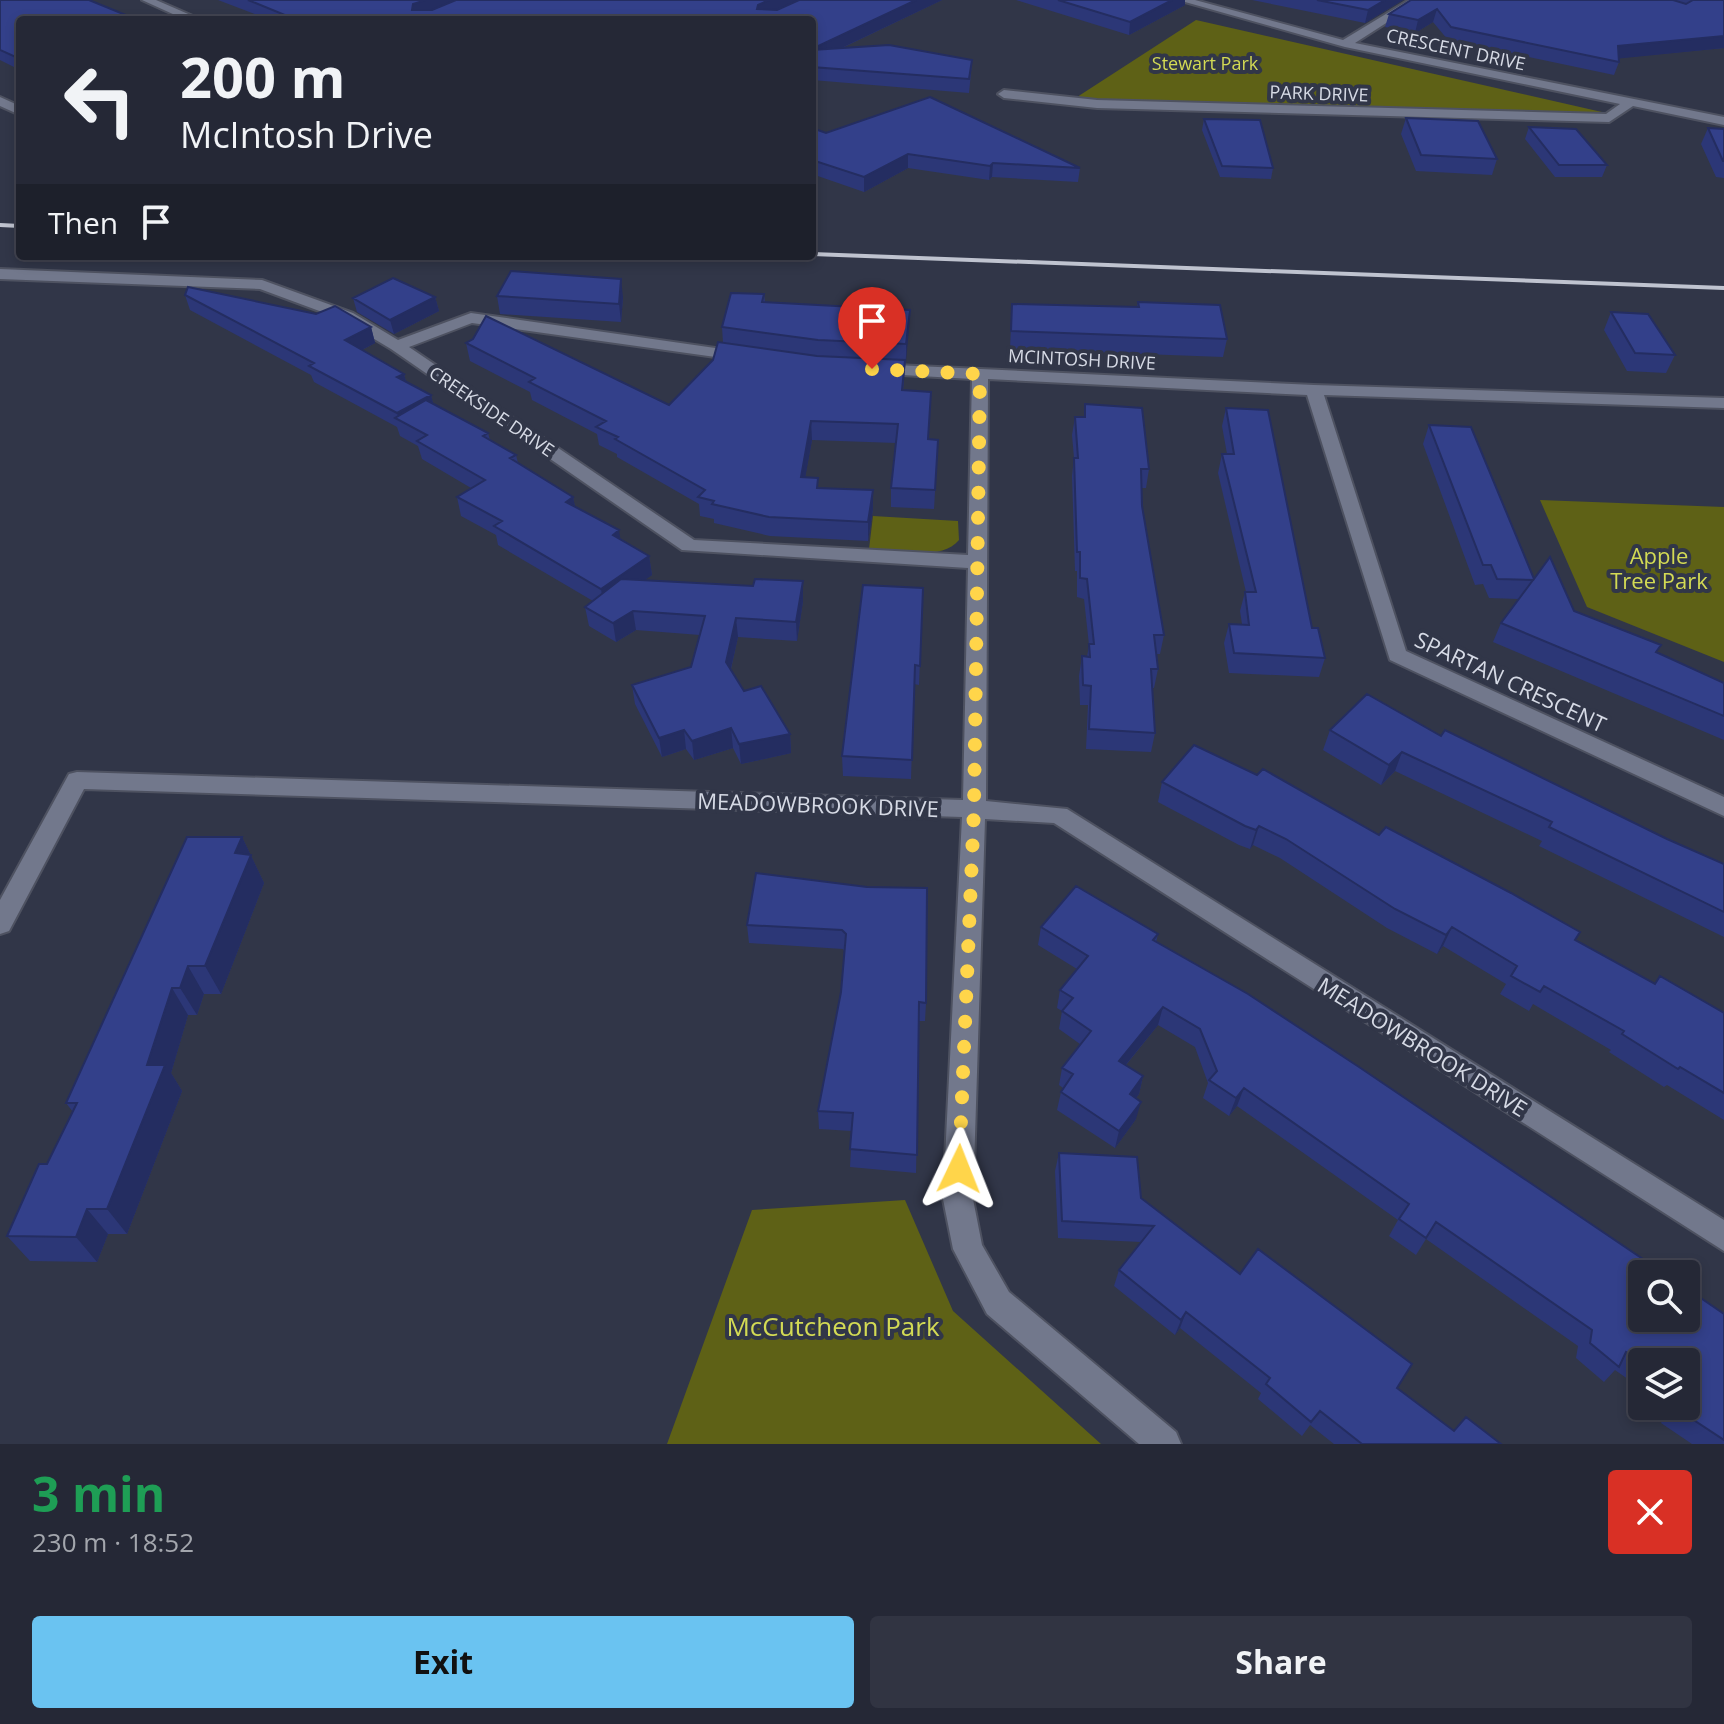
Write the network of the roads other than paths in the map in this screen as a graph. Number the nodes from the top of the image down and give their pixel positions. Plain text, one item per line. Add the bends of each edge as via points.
1 (147, 0) edge
2 (1183, 0) edge
3 (1417, 0) edge
4 (186, 16) edge
5 (1345, 44) junction
6 (1004, 94) dead end
7 (1628, 104) junction
8 (1724, 121) edge
9 (0, 274) edge
10 (397, 346) junction
11 (755, 358) edge
12 (862, 369) edge
13 (980, 374) junction
14 (1314, 390) junction
15 (1724, 403) edge
16 (976, 562) junction
17 (1724, 807) edge
18 (974, 809) junction
19 (0, 924) edge
20 (1724, 1237) edge
21 (1164, 1444) edge

1 - 4 street
2 - 5 street, CRESCENT DRIVE
3 - 5 street
5 - 7 street, CRESCENT DRIVE
6 - 7 street, PARK DRIVE via 1097,104 1593,118 1609,118
7 - 8 street, CRESCENT DRIVE
9 - 10 street, CREEKSIDE DRIVE via 262,285 347,316
10 - 11 street via 471,318
10 - 16 street, CREEKSIDE DRIVE via 689,546
12 - 13 street, MCINTOSH DRIVE
13 - 14 street, MCINTOSH DRIVE
13 - 16 street
14 - 15 street, MCINTOSH DRIVE
14 - 17 street, SPARTAN CRESCENT via 1397,655
16 - 18 street
18 - 19 street, MEADOWBROOK DRIVE via 77,780
18 - 20 street, MEADOWBROOK DRIVE via 1059,815
18 - 21 street via 958,1199 968,1249 998,1303

